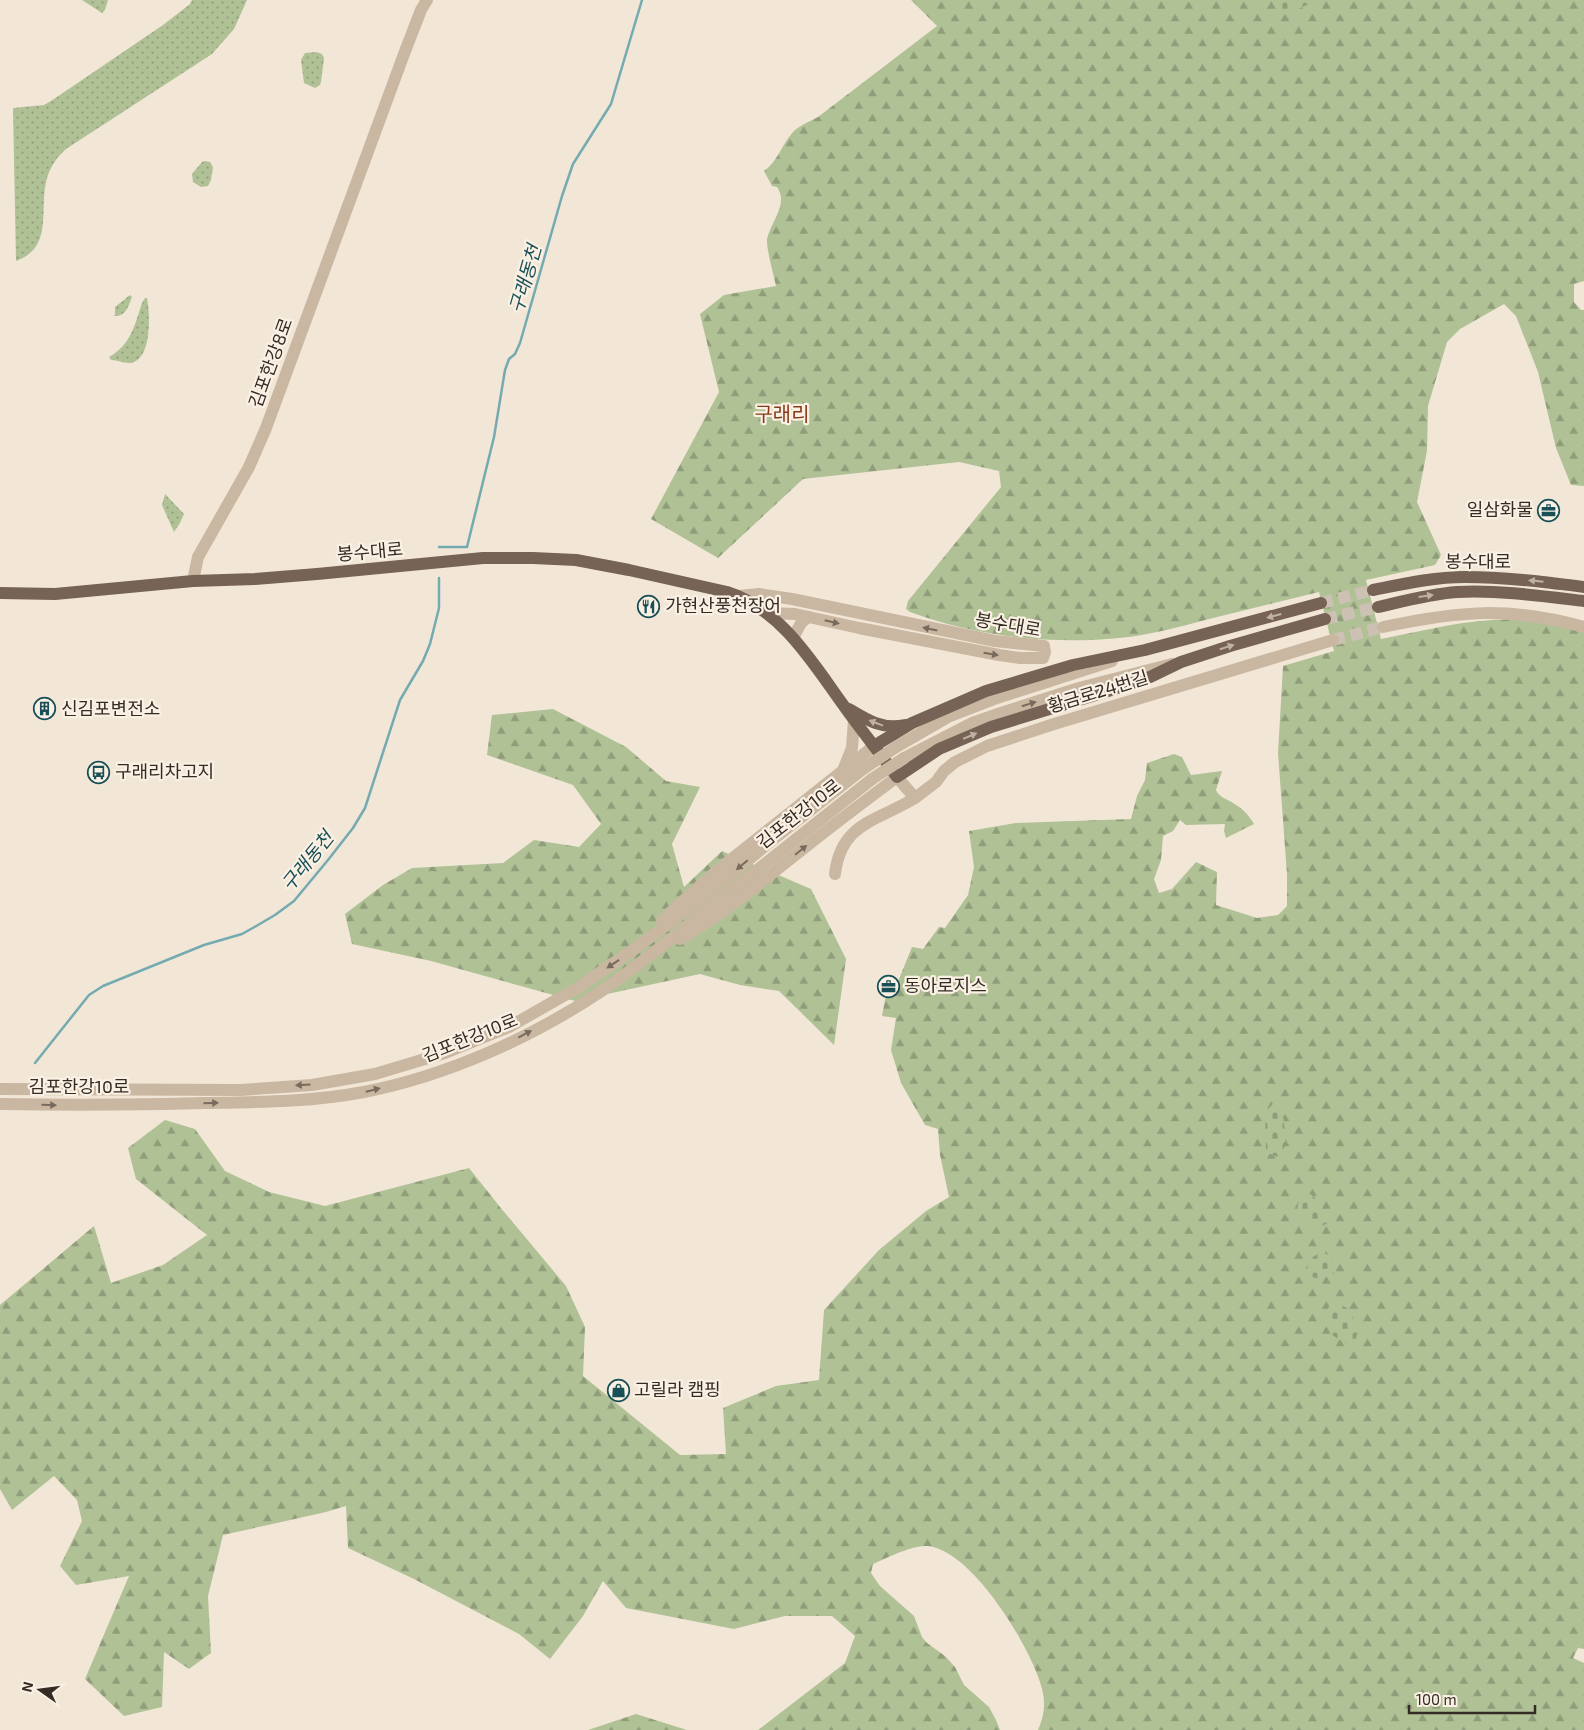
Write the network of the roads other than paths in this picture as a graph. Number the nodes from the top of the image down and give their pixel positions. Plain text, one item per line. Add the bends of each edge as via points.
1 (428, 0) edge
2 (194, 580) junction
3 (1584, 587) edge
4 (1373, 590) tunnel mouth
5 (0, 593) edge
6 (739, 596) junction
7 (792, 599) junction
8 (1584, 601) edge
9 (1321, 603) tunnel mouth
10 (1378, 607) tunnel mouth
11 (767, 613) junction
12 (808, 617) junction
13 (1325, 619) tunnel mouth
14 (1383, 627) tunnel mouth
15 (1584, 627) edge
16 (793, 638) junction
17 (1333, 640) tunnel mouth
18 (1145, 650) junction
19 (1181, 662) junction
20 (844, 706) junction
21 (854, 720) junction
22 (912, 722) junction
23 (874, 746) junction
24 (842, 772) junction
25 (897, 777) junction
26 (915, 798) junction
27 (835, 874) dead end
28 (640, 945) junction
29 (647, 957) junction
30 (0, 1089) edge
31 (0, 1104) edge

1 - 2 street, 김포한강8로 via 404,54 266,428 249,468 198,557
2 - 5 main road, 봉수대로 via 55,594
2 - 6 main road, 봉수대로 via 264,579 482,558 552,558 629,570
3 -> 4 main road, 봉수대로 via 1464,577
6 - 7 street, 봉수대로 via 759,594
6 - 11 main road, 봉수대로
7 - 11 street
12 -> 7 street, 봉수대로 via 999,655 1043,658 1045,652 1044,646 986,640
10 -> 8 main road, 봉수대로 via 1456,592 1522,593
9 -> 18 main road
11 - 12 street, 봉수대로
11 - 16 main road, 봉수대로
12 - 16 street
19 -> 13 main road
14 - 15 street via 1443,615 1490,612 1526,614
16 - 20 main road, 봉수대로
17 - 26 street, 황금로24번길 via 988,746 954,762
18 - 22 main road via 1073,665 986,691
18 -> 28 street, 김포한강10로, bridge via 981,704 948,717 896,746
25 -> 19 main road via 939,749 991,727 1150,677
29 -> 19 street, 김포한강10로, bridge via 904,758 972,723 1079,688
20 - 21 main road, 봉수대로
22 -> 20 main road via 902,726 883,726
21 - 23 main road, 봉수대로
21 - 24 street via 852,748
22 - 23 main road
23 - 24 street
23 - 25 main road, 봉수대로
24 - 28 street via 719,869
25 - 26 street
29 -> 25 street via 699,929
26 - 27 street, 황금로24번길 via 876,817 852,834 840,850
28 -> 30 street, 김포한강10로 via 579,987 509,1027 445,1053 375,1074 312,1085 241,1090
31 -> 29 street, 김포한강10로 via 272,1102 364,1092 418,1078 488,1053 599,992

